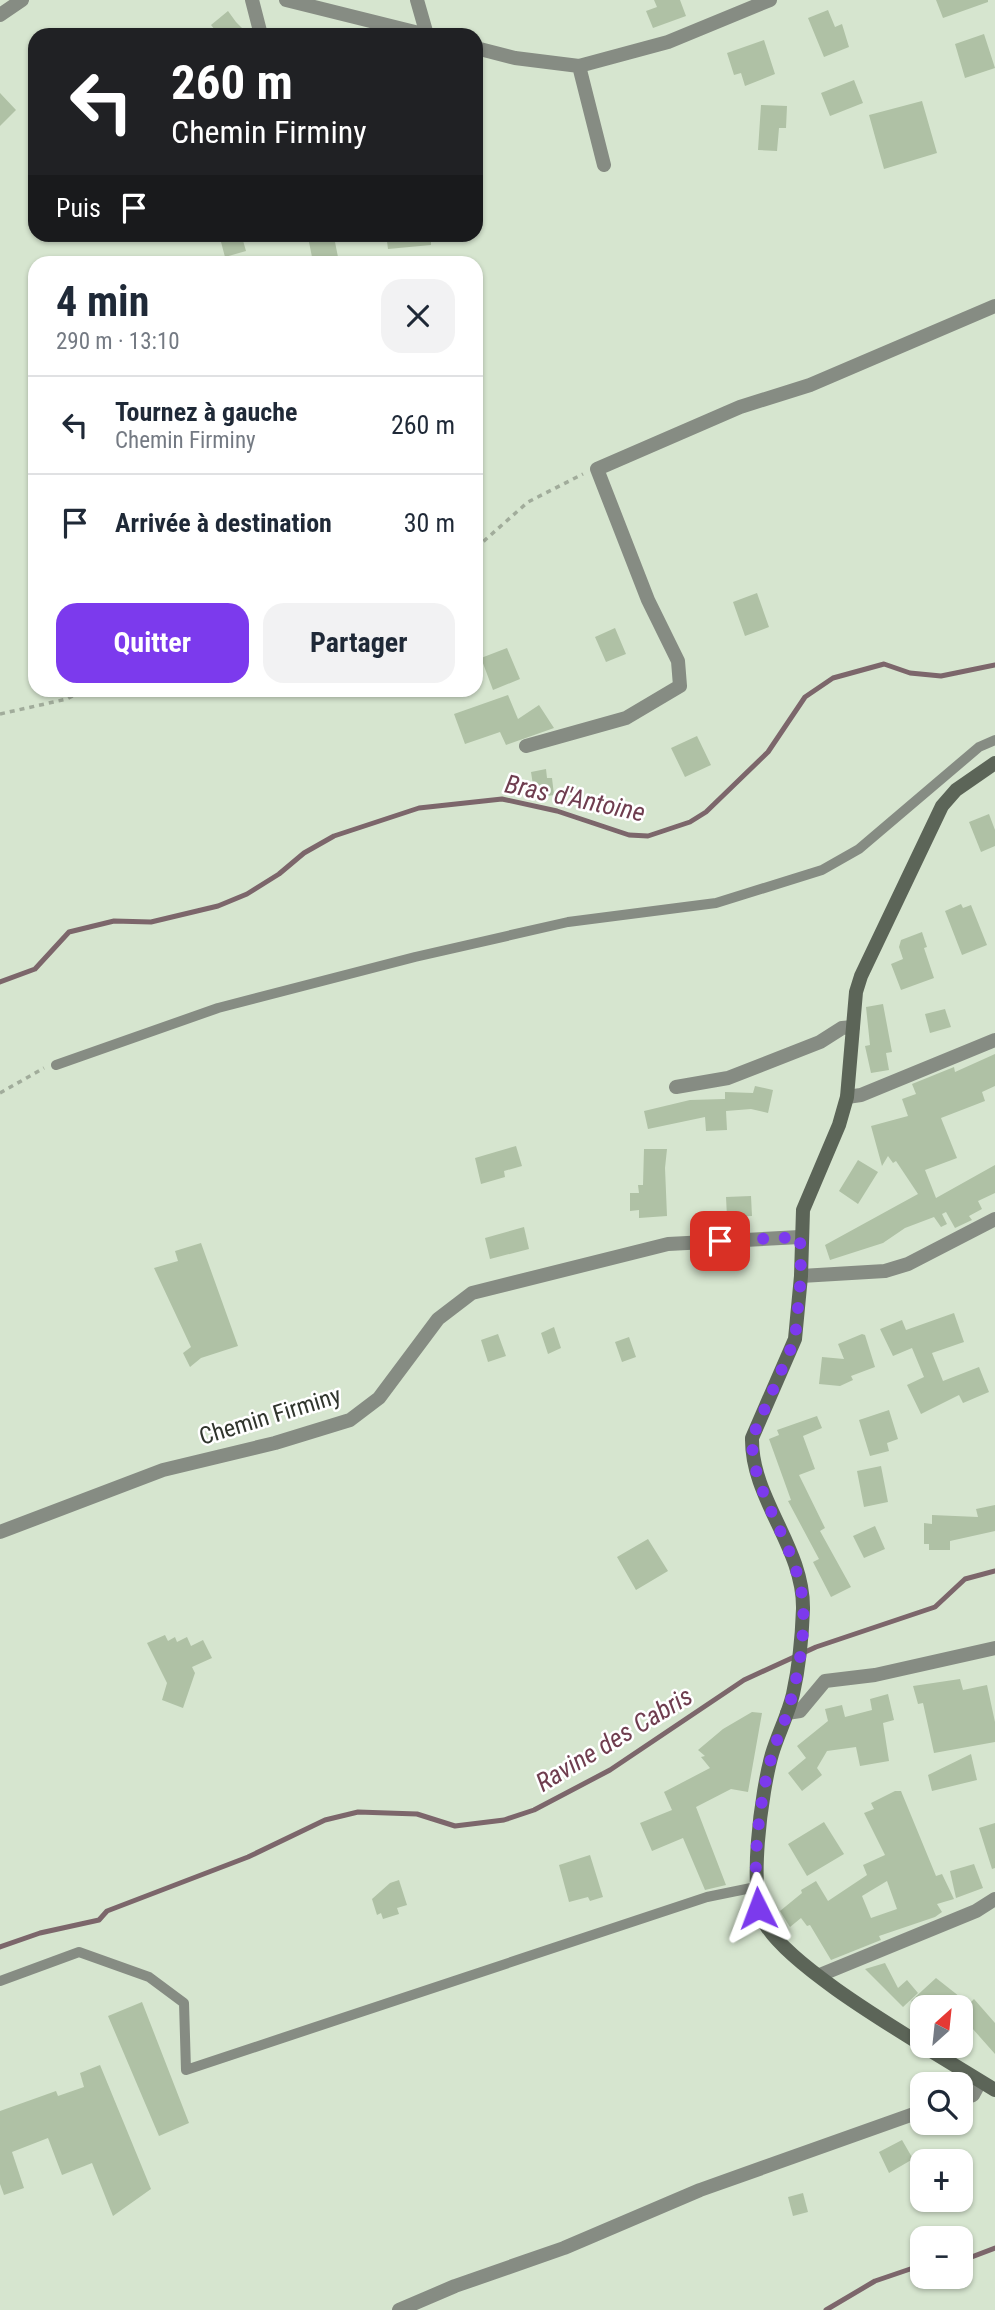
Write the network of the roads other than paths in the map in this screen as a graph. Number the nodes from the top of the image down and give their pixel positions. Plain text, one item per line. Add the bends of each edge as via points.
1 (22, 0) edge
2 (252, 0) edge
3 (286, 0) edge
4 (417, 0) edge
5 (770, 0) edge
6 (0, 15) edge
7 (259, 28) edge
8 (399, 28) edge
9 (425, 28) edge
10 (483, 50) edge
11 (579, 66) junction
12 (604, 165) dead end
13 (995, 306) edge
14 (995, 740) edge
15 (526, 746) dead end
16 (995, 763) edge
17 (853, 1027) junction
18 (995, 1040) edge
19 (56, 1065) road end
20 (676, 1087) dead end
21 (847, 1097) junction
22 (995, 1219) edge
23 (800, 1237) junction
24 (801, 1276) junction
25 (0, 1532) edge
26 (995, 1648) edge
27 (787, 1713) junction
28 (756, 1887) junction
29 (995, 1899) edge
30 (820, 1975) junction
31 (0, 1981) edge
32 (910, 2037) edge
33 (942, 2058) edge
34 (980, 2082) junction
35 (995, 2090) edge
36 (973, 2095) edge
37 (910, 2115) edge
38 (399, 2310) edge

1 - 6 street
2 - 7 street
3 - 8 street
4 - 9 street
5 - 11 street via 668,42
10 - 11 street
11 - 12 street
13 - 15 street via 597,469 648,600 678,660 680,686 625,718
14 - 19 lane via 979,747 859,849 822,870 716,903 568,922 415,957 218,1009
16 - 17 main road via 956,790 943,806 869,956 856,992
17 - 20 street via 728,1078
17 - 21 main road
18 - 21 street
21 - 23 main road via 803,1210
22 - 24 street via 908,1264 885,1271
23 - 24 main road
23 - 25 street, Chemin Firminy via 668,1244 472,1293 438,1319 379,1398 350,1420 163,1470
24 - 27 main road via 795,1339 756,1423 752,1456 800,1580 800,1643
26 - 27 street via 875,1675 825,1681 800,1711
27 - 28 main road via 767,1777
28 - 30 main road via 764,1924 776,1940
28 - 31 lane via 707,1897 186,2070 184,2003 149,1977 79,1952
29 - 30 street via 976,1912
30 - 32 main road
33 - 34 main road
34 - 35 main road
34 - 36 street
37 - 38 street via 712,2186

